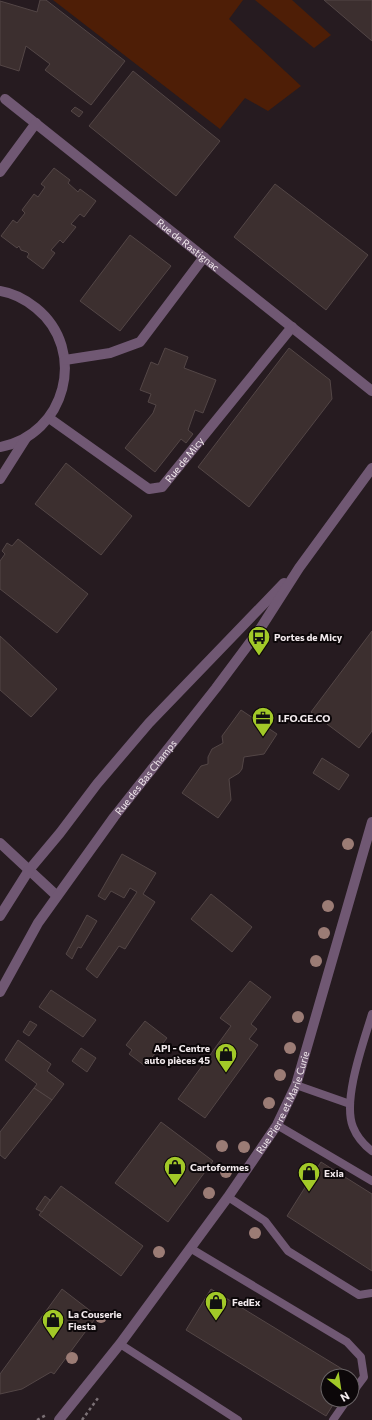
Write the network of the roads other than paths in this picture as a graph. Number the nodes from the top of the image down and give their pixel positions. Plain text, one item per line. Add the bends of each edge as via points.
1 (5, 99) dead end
2 (36, 123) junction
3 (0, 172) edge
4 (204, 257) junction
5 (0, 291) edge
6 (292, 327) junction
7 (65, 360) junction
8 (372, 391) edge
9 (49, 418) junction
10 (26, 438) junction
11 (0, 447) edge
12 (372, 468) edge
13 (0, 478) edge
14 (299, 568) junction
15 (372, 822) edge
16 (0, 843) edge
17 (29, 870) junction
18 (57, 896) junction
19 (0, 916) edge
20 (0, 992) edge
21 (372, 1014) edge
22 (296, 1085) junction
23 (350, 1104) junction
24 (277, 1125) junction
25 (372, 1151) edge
26 (372, 1181) edge
27 (228, 1197) junction
28 (190, 1248) junction
29 (372, 1293) edge
30 (120, 1344) junction
31 (360, 1382) edge
32 (341, 1408) edge
33 (59, 1420) edge
34 (238, 1420) edge
35 (333, 1420) edge

1 - 2 street, Rue de Rastignac
2 - 3 street
2 - 4 street, Rue de Rastignac
4 - 6 street, Rue de Rastignac
4 - 7 street via 140,342 110,353
5 - 7 street via 25,300 45,315 58,336
6 - 8 street, Rue de Rastignac
6 - 9 street, Rue de Micy via 162,487 149,489
7 - 9 street via 63,387
9 - 10 street
10 - 11 street
10 - 13 street
12 - 14 street, Rue des Bas Champs
14 - 17 street, Rue des Bas Champs via 149,723
14 - 18 street, Rue des Bas Champs via 260,629 114,817
15 - 22 street, Rue Pierre et Marie Curie
16 - 17 street
17 - 18 street
17 - 19 street, Rue des Bas Champs
18 - 20 street, Rue des Bas Champs via 38,923
21 - 23 lane via 357,1064
22 - 23 lane
22 - 24 street, Rue Pierre et Marie Curie
23 - 25 lane via 352,1127 363,1144
24 - 26 lane
24 - 27 street, Rue Pierre et Marie Curie
27 - 28 street, Rue Pierre et Marie Curie
27 - 29 lane via 265,1221 288,1251 359,1295
28 - 30 street, Rue Pierre et Marie Curie
28 - 31 lane via 347,1342 361,1357 364,1377
30 - 33 street, Rue Pierre et Marie Curie
30 - 34 lane
32 - 35 lane

